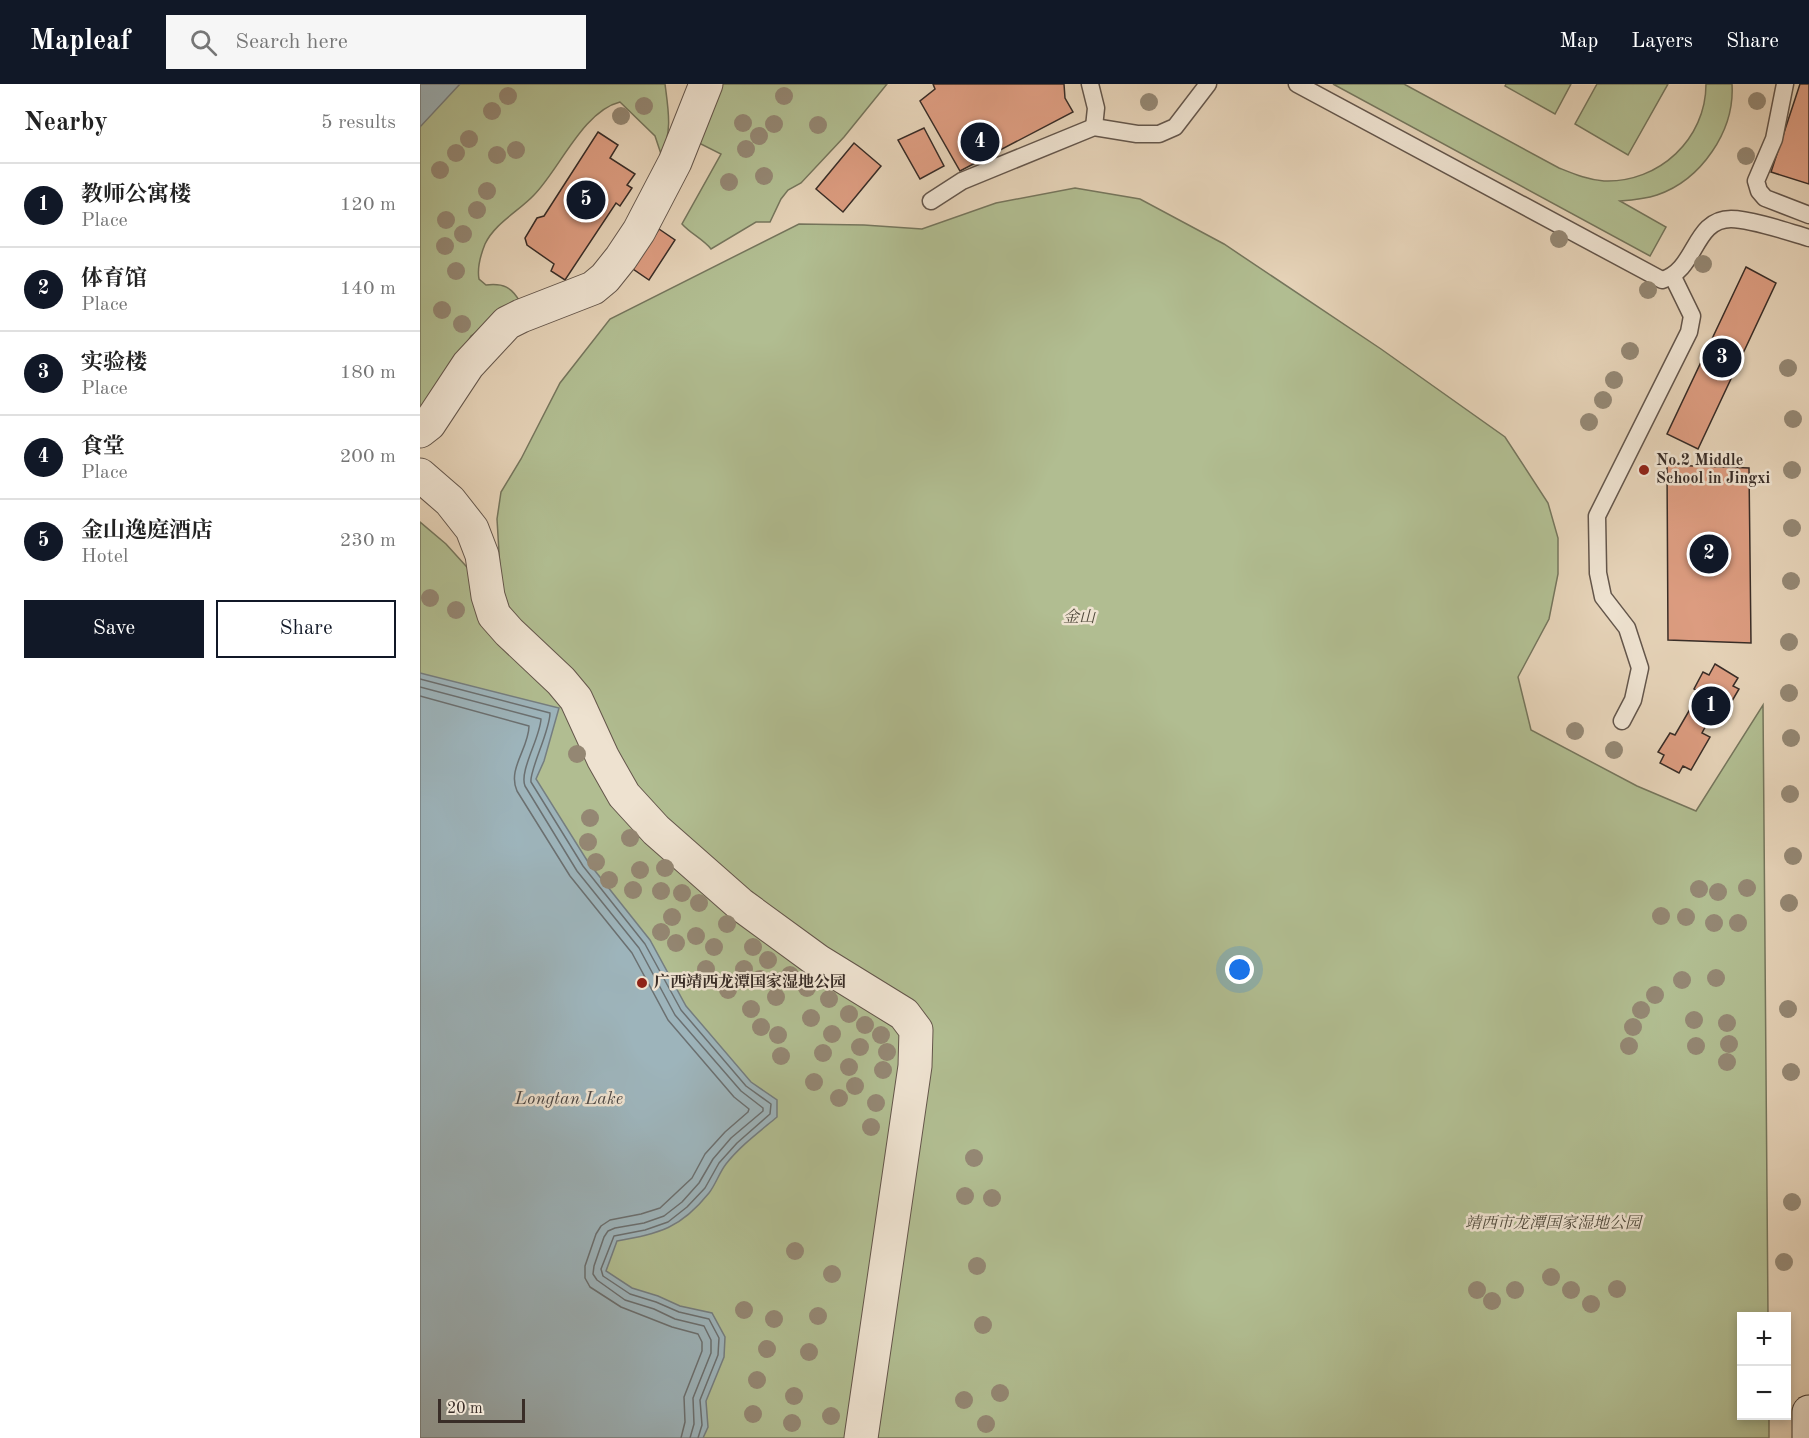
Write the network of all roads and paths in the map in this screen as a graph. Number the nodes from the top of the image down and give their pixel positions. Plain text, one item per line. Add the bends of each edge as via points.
1 (706, 84) edge
2 (1090, 84) edge
3 (1208, 84) edge
4 (1297, 84) edge
5 (1785, 84) edge
6 (1094, 127) junction
7 (932, 201) dead end
8 (1809, 215) edge
9 (1809, 238) edge
10 (1673, 277) junction
11 (420, 431) edge
12 (420, 475) edge
13 (1622, 722) dead end
14 (1809, 1412) edge
15 (861, 1438) edge
16 (1809, 1438) edge

1 - 11 street via 675,162 639,231 605,278 593,288 507,323 468,365 429,424
2 - 6 lane via 1096,108
3 - 6 lane via 1175,127 1159,134
4 - 10 lane via 1650,275 1662,280
5 - 8 lane via 1774,139 1756,181 1766,198
6 - 7 lane via 962,182
9 - 10 lane via 1733,219 1719,220 1708,226
10 - 13 lane via 1692,316 1689,332 1597,516 1598,573 1603,597 1627,628 1640,668 1633,700
12 - 15 street via 450,501 472,529 482,555 494,615 576,699 624,795 656,830 740,904 818,961 904,1014 916,1030 915,1066
14 - 16 street

